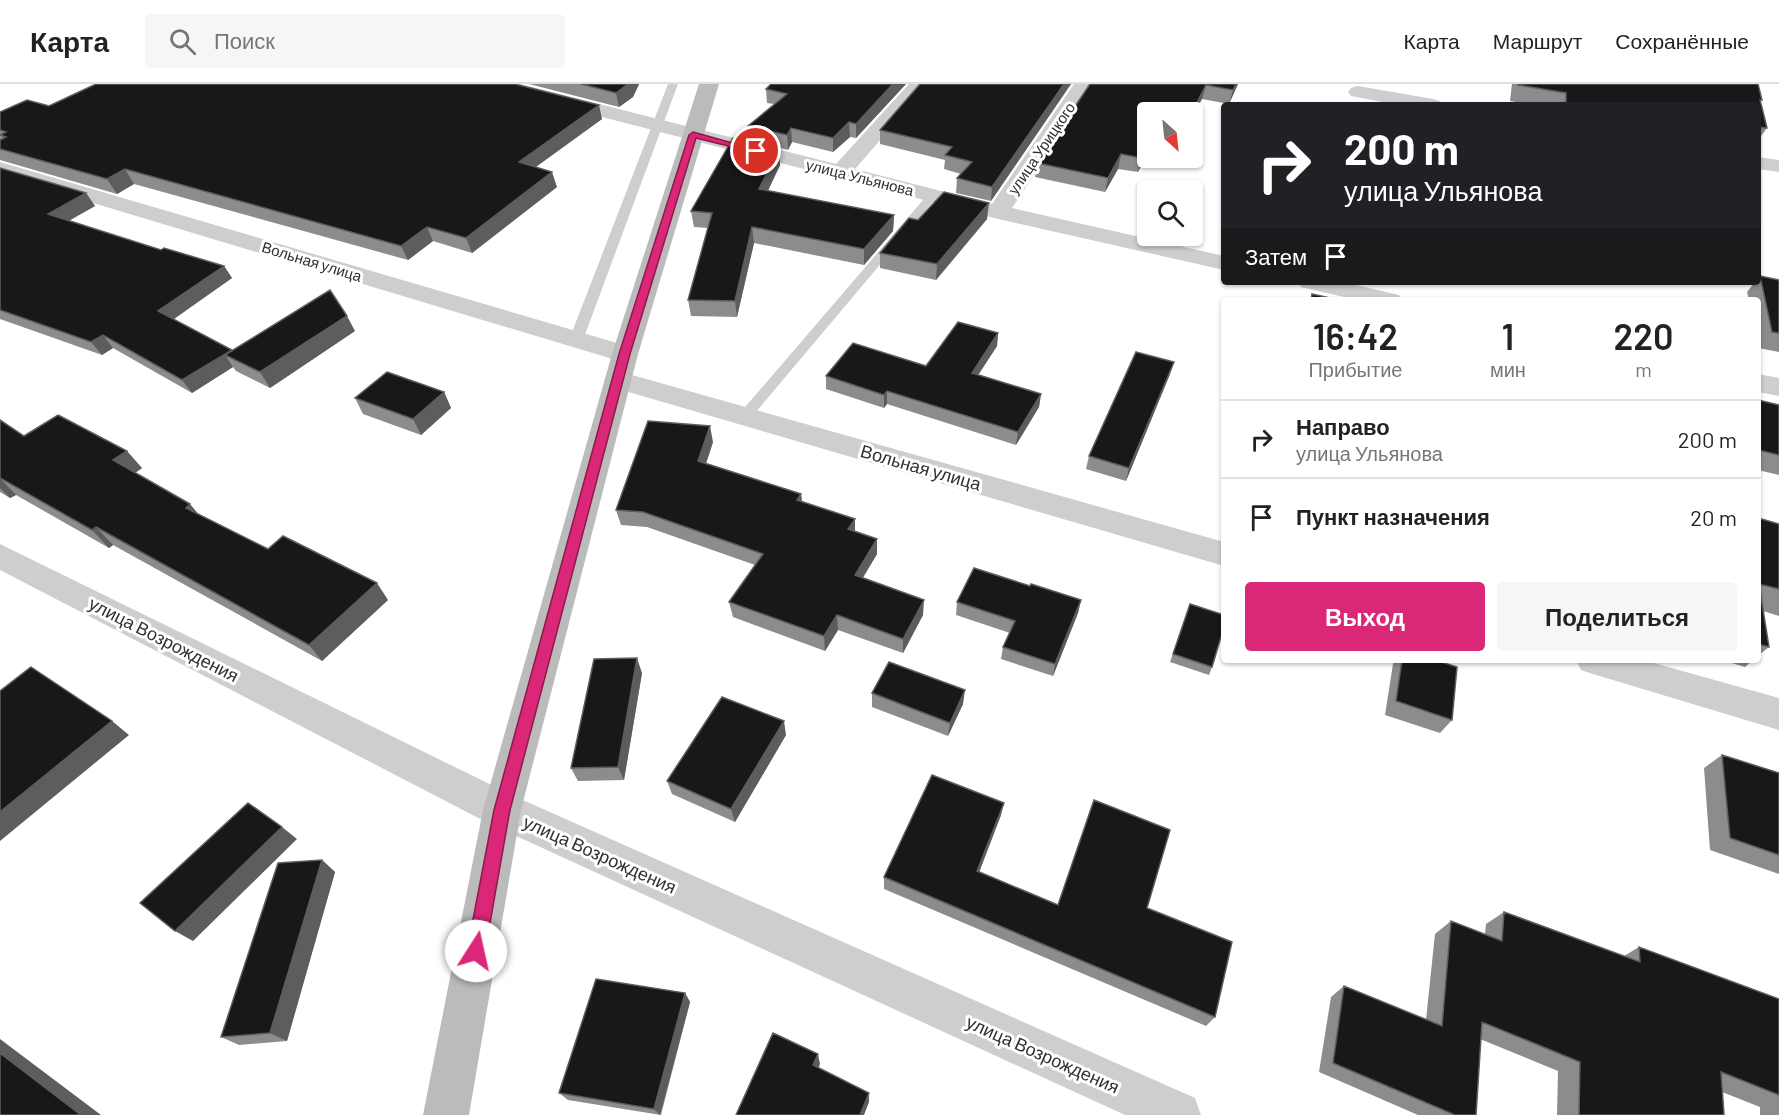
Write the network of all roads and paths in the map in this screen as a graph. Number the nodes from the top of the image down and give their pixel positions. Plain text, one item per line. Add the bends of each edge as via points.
1 (497, 84) edge
2 (673, 84) edge
3 (709, 84) edge
4 (919, 84) edge
5 (1084, 84) edge
6 (1358, 92) dead end
7 (1416, 102) edge
8 (658, 125) junction
9 (693, 135) junction
10 (1761, 163) edge
11 (1779, 166) edge
12 (0, 168) edge
13 (841, 172) junction
14 (933, 195) junction
15 (998, 212) junction
16 (1221, 262) edge
17 (1323, 285) edge
18 (1377, 297) edge
19 (576, 340) junction
20 (621, 367) junction
21 (1761, 384) edge
22 (1779, 387) edge
23 (745, 416) junction
24 (1221, 553) edge
25 (0, 556) edge
26 (1603, 663) edge
27 (1779, 714) edge
28 (502, 810) junction
29 (446, 1115) edge
30 (1178, 1115) edge

1 - 8 street, улица Ульянова
2 - 8 lane
3 - 9 main road
4 - 13 street
5 - 15 street, улица Урицкого
6 - 7 street
8 - 9 street, улица Ульянова
8 - 19 lane
9 - 13 street, улица Ульянова
9 - 20 main road
10 - 11 street
12 - 19 street, Вольная улица
13 - 14 street, улица Ульянова
14 - 15 street, улица Ульянова
14 - 23 lane
15 - 16 street, улица Ульянова
17 - 18 street
19 - 20 street, Вольная улица
20 - 23 street, Вольная улица
20 - 28 main road
21 - 22 street
23 - 24 street, Вольная улица
25 - 28 street, улица Возрождения
26 - 27 street
28 - 29 main road
28 - 30 street, улица Возрождения

